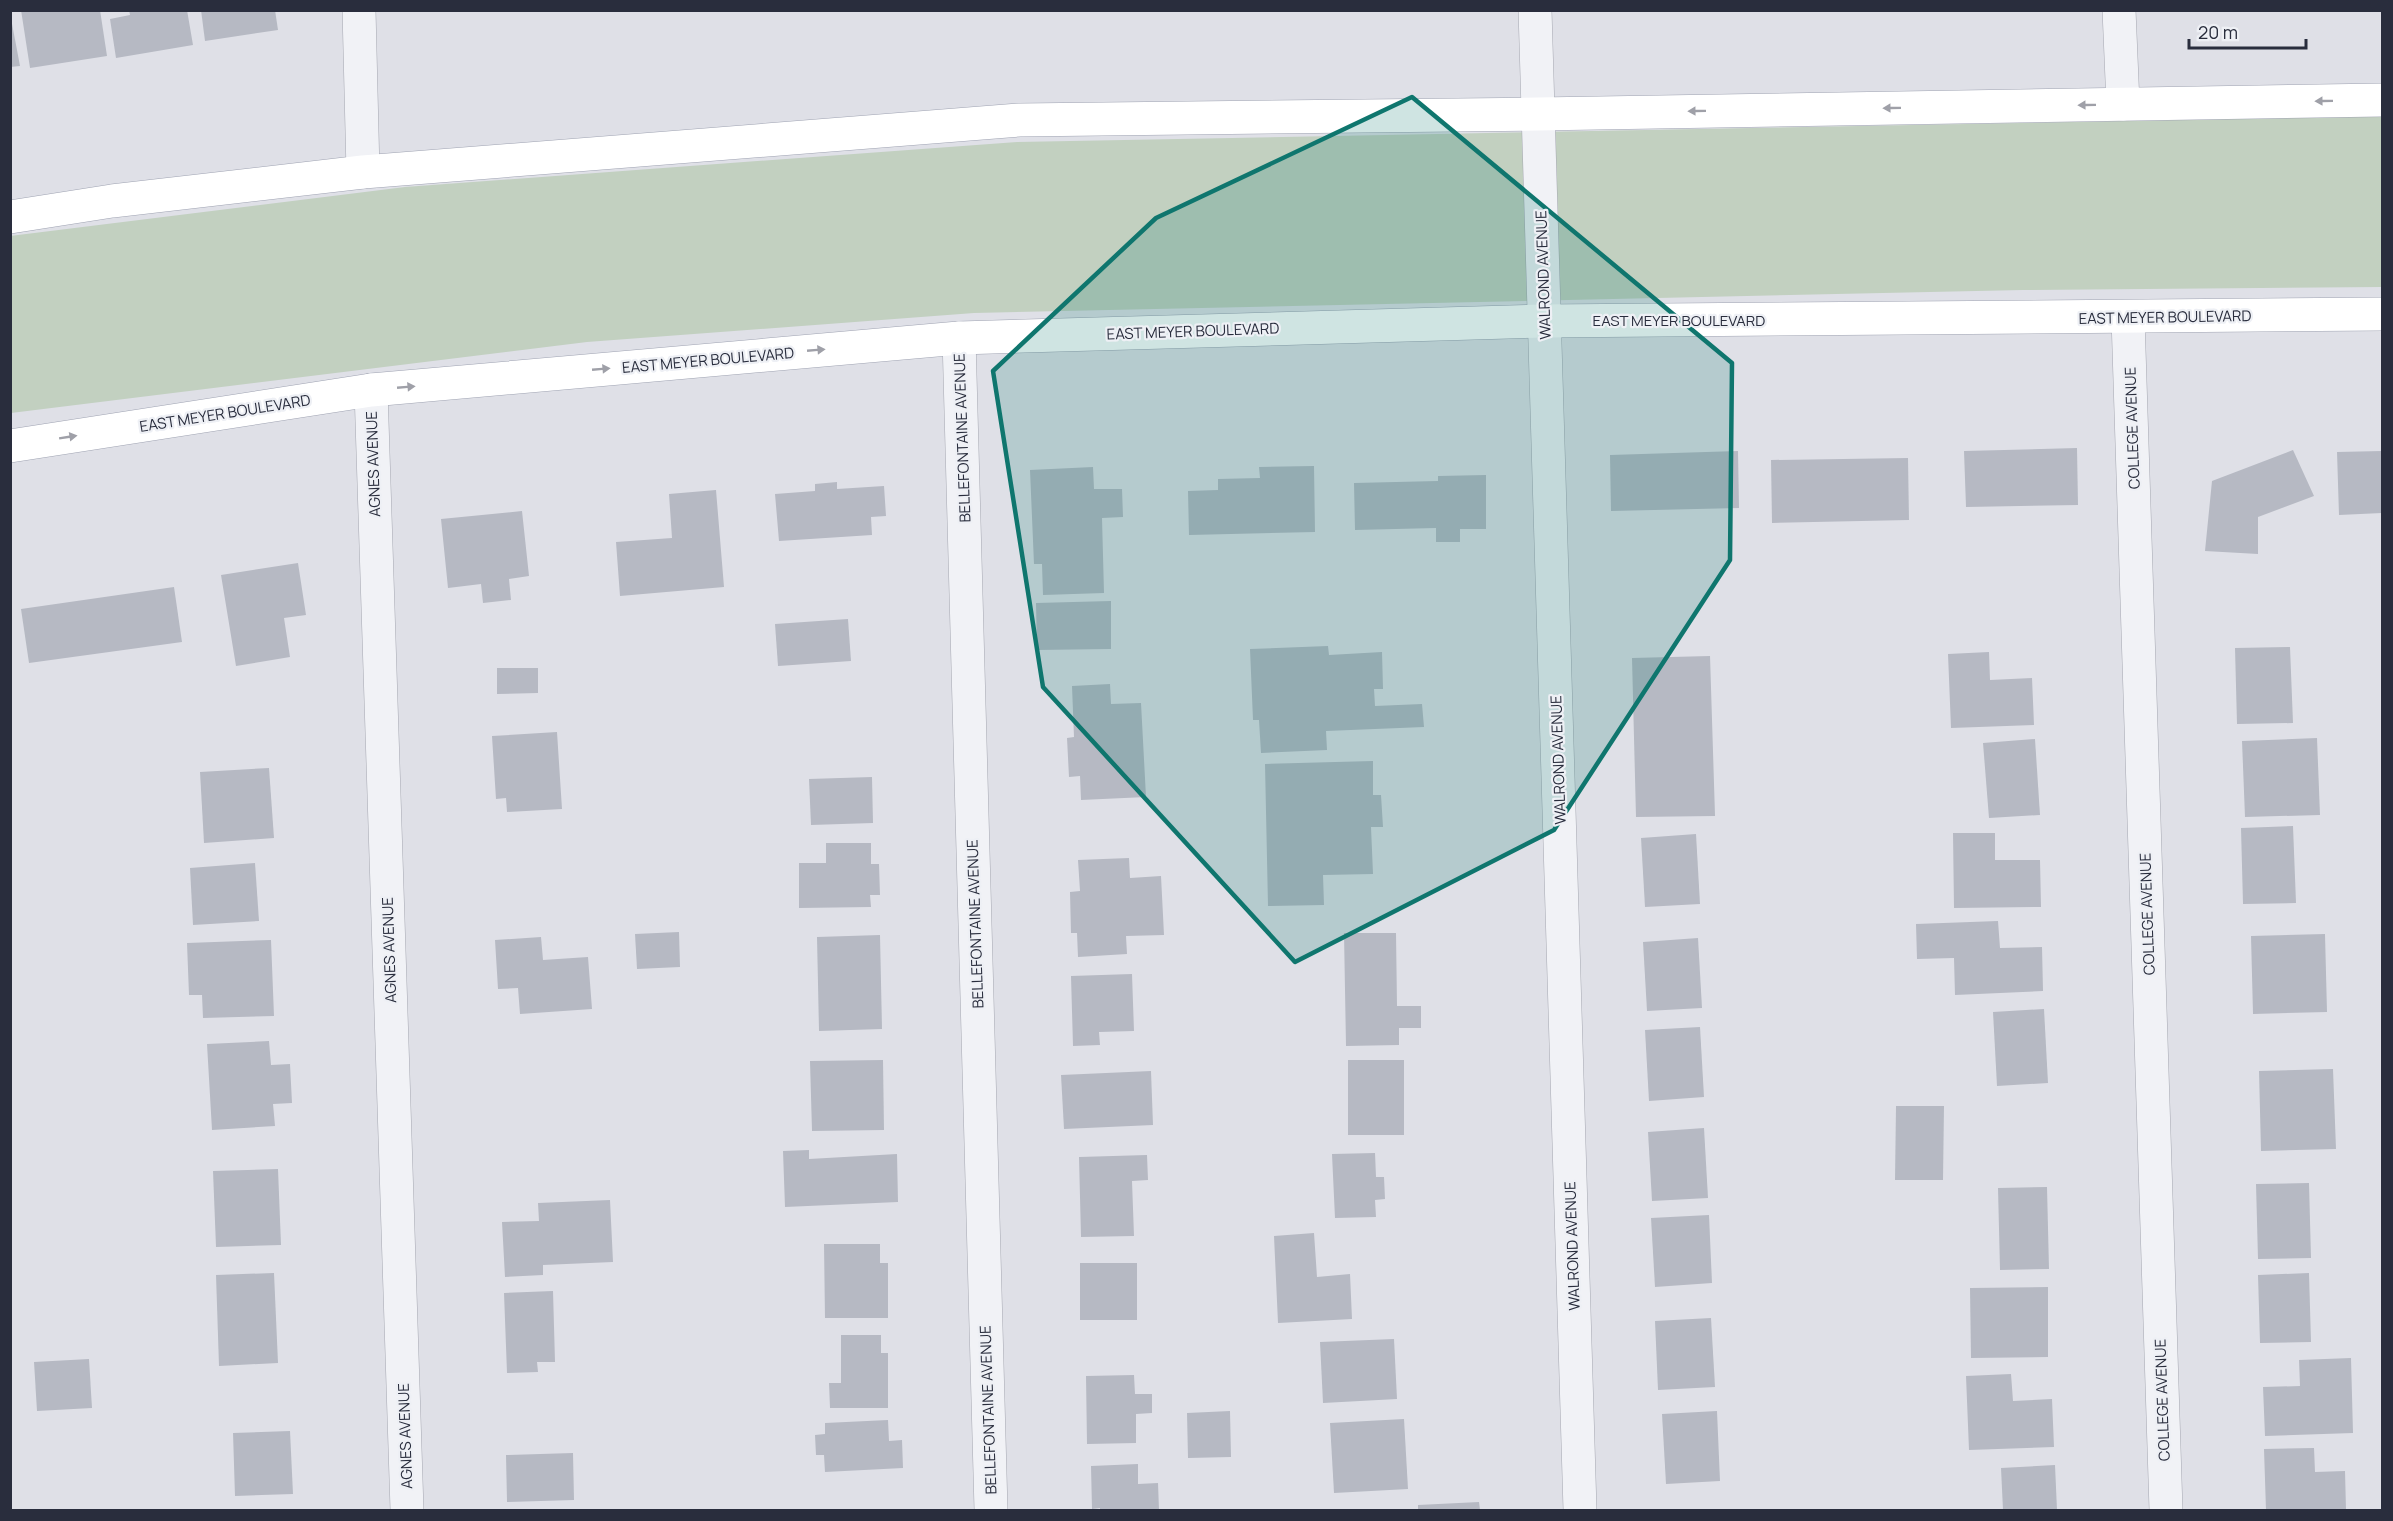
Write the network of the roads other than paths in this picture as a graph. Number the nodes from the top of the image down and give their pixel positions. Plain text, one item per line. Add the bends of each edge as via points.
1 (358, 10) edge
2 (1534, 10) edge
3 (2119, 10) edge
4 (2382, 100) edge
5 (2122, 104) junction
6 (1538, 114) junction
7 (363, 172) junction
8 (10, 217) edge
9 (2382, 314) edge
10 (2128, 318) junction
11 (1545, 321) junction
12 (959, 338) junction
13 (371, 390) junction
14 (10, 446) edge
15 (407, 1510) edge
16 (991, 1510) edge
17 (1580, 1510) edge
18 (2166, 1510) edge

1 - 7 street
2 - 6 street, WALROND AVENUE
3 - 5 street
4 -> 5 main road
5 -> 6 main road
6 - 7 main road via 1019,120
6 - 11 street, WALROND AVENUE
7 - 8 main road
9 - 10 main road, EAST MEYER BOULEVARD
10 - 11 main road, EAST MEYER BOULEVARD
10 - 18 street, COLLEGE AVENUE
11 - 12 main road, EAST MEYER BOULEVARD
11 - 17 street, WALROND AVENUE
13 -> 12 main road, EAST MEYER BOULEVARD
12 - 16 street, BELLEFONTAINE AVENUE
14 -> 13 main road, EAST MEYER BOULEVARD
13 - 15 street, AGNES AVENUE

